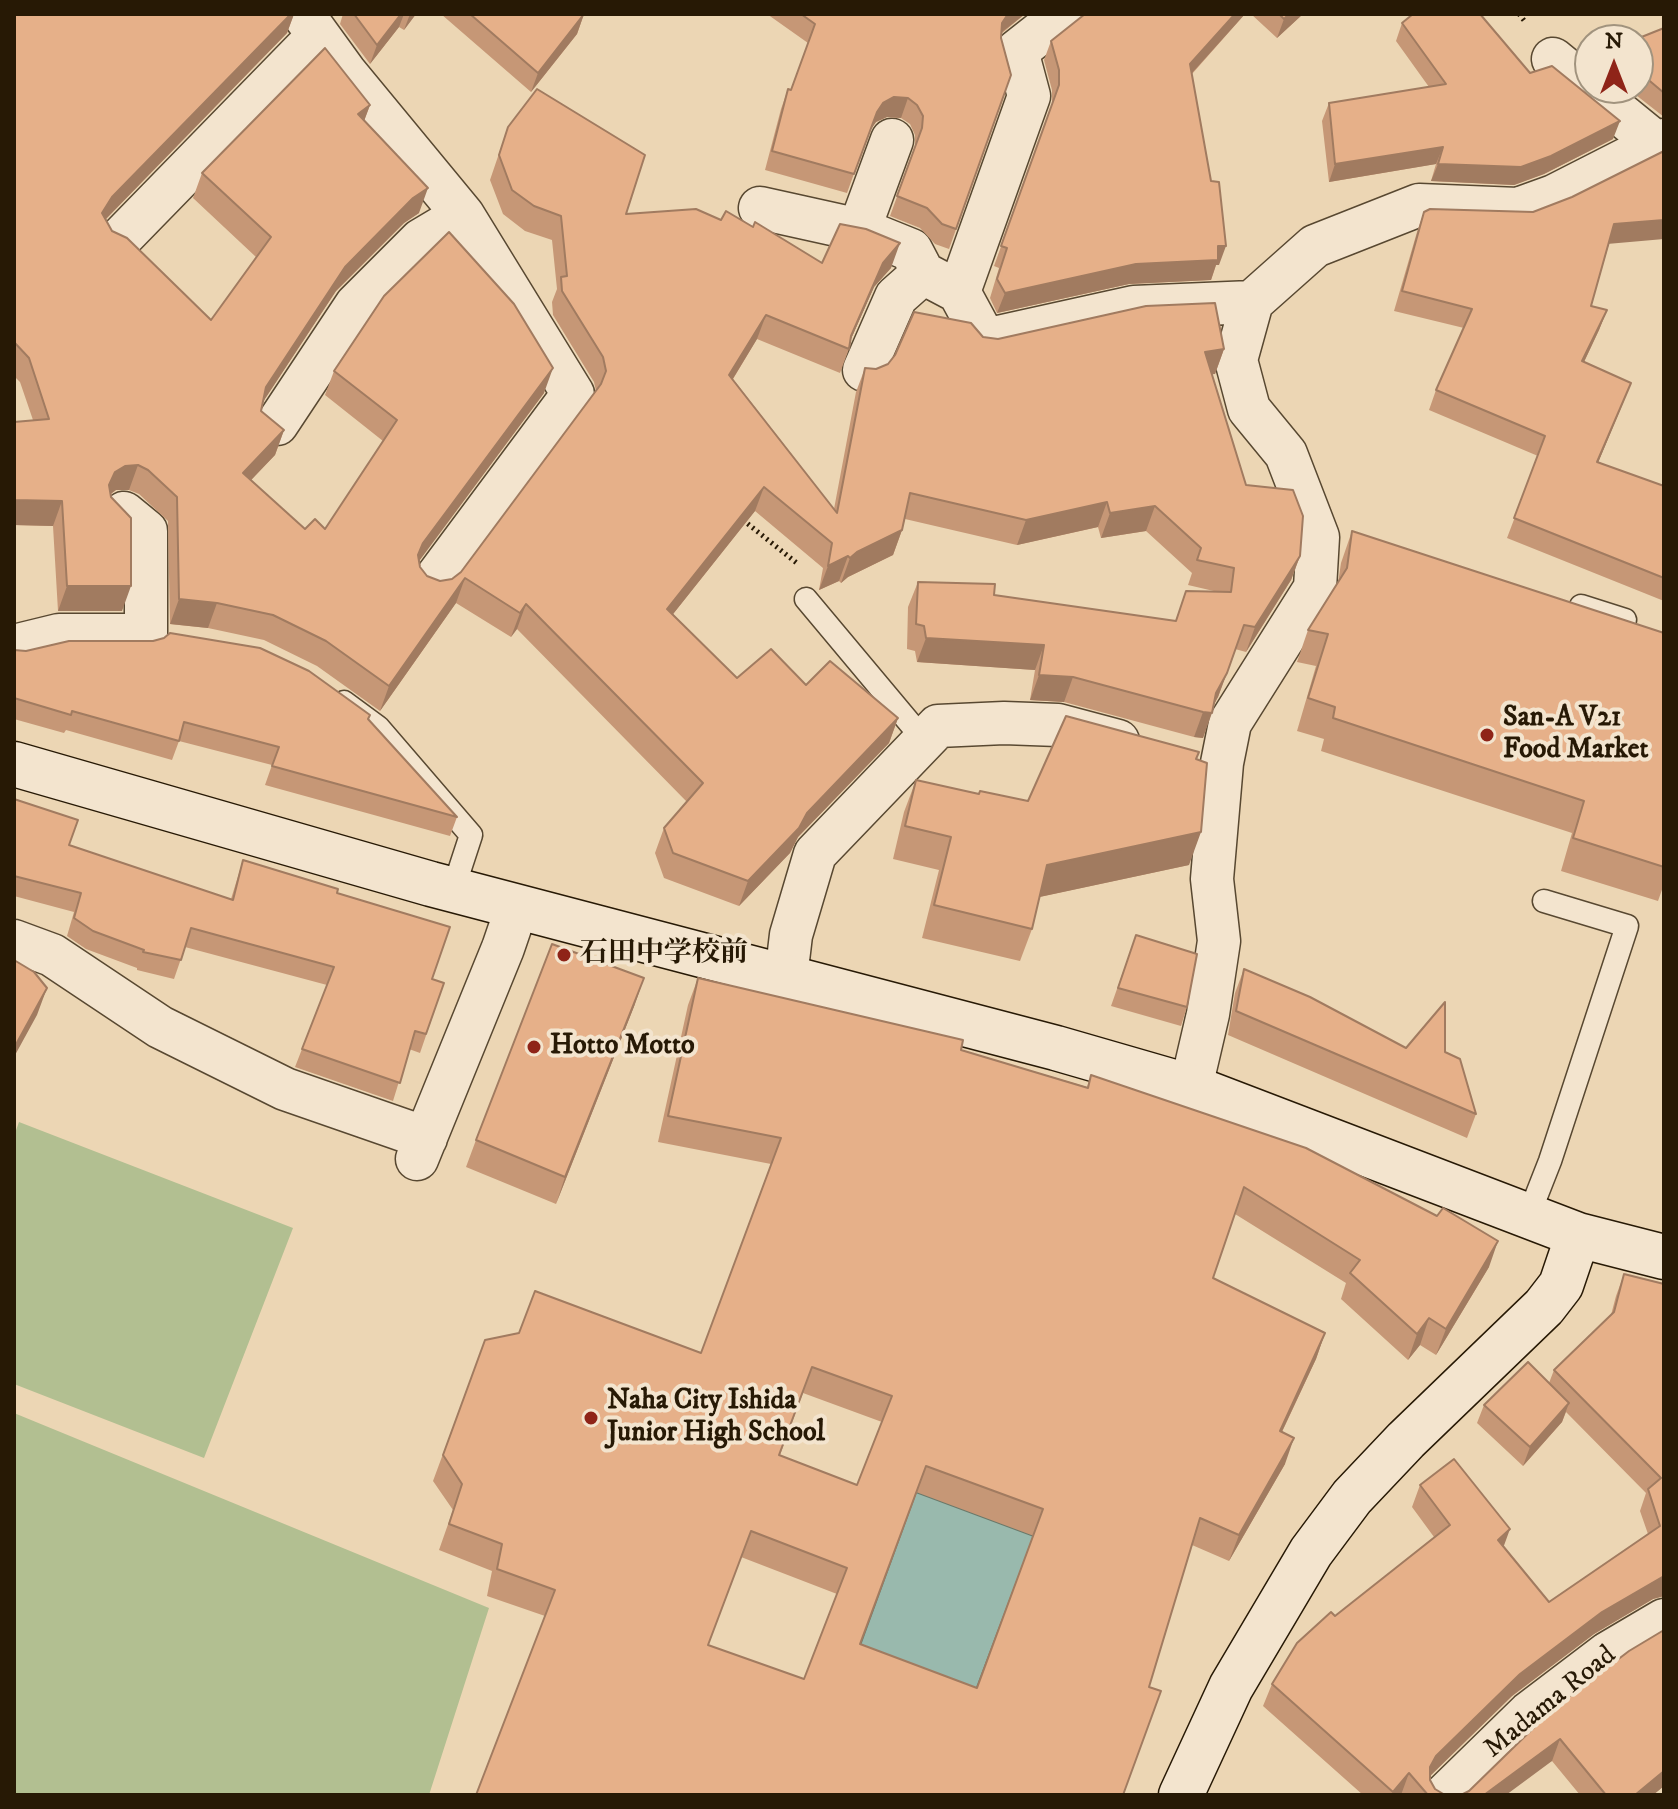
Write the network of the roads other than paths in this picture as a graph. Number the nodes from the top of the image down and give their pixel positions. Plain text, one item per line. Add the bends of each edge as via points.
1 (1064, 14) edge
2 (310, 25) edge
3 (1553, 59) dead end
4 (892, 140) dead end
5 (1660, 141) edge
6 (760, 208) dead end
7 (463, 215) junction
8 (859, 230) junction
9 (120, 239) edge
10 (941, 282) junction
11 (1252, 302) junction
12 (864, 370) edge
13 (277, 424) edge
14 (124, 513) edge
15 (433, 582) edge
16 (806, 599) road end
17 (1566, 602) edge
18 (1625, 620) edge
19 (14, 646) edge
20 (332, 693) edge
21 (924, 740) junction
22 (1191, 759) junction
23 (14, 764) edge
24 (453, 890) junction
25 (1544, 901) dead end
26 (517, 907) junction
27 (14, 941) edge
28 (786, 977) junction
29 (1191, 1087) junction
30 (1528, 1217) junction
31 (1578, 1235) junction
32 (1664, 1257) edge
33 (1664, 1620) edge
34 (1181, 1795) edge
35 (1445, 1795) edge

1 - 10 street via 1017,51 1029,96
2 - 7 street
2 - 9 street
3 - 5 street
4 - 8 street
5 - 11 street via 1518,209 1419,205 1315,246
6 - 8 street
7 - 13 street via 421,240 356,305
7 - 15 street via 573,394
8 - 10 street via 911,250
10 - 11 street via 985,340 1134,307
10 - 12 street via 896,297
11 - 22 street via 1236,360 1249,409 1286,454 1326,537 1315,588 1230,723
14 - 19 street via 146,531 154,636 59,635
16 - 21 lane
17 - 18 lane
20 - 24 lane via 378,727 471,835
21 - 22 street via 938,726 1058,725
21 - 28 street via 815,854 791,935
22 - 29 street via 1219,941
23 - 24 street
24 - 26 street
25 - 30 lane via 1627,926
26 - 27 street via 422,1148 160,1027 52,955
26 - 28 street
28 - 29 street
29 - 30 street
30 - 31 street
31 - 32 street
31 - 34 street via 1561,1285 1544,1307 1406,1440 1352,1497 1311,1552 1231,1687
33 - 35 street, Madama Road via 1608,1653 1529,1713

